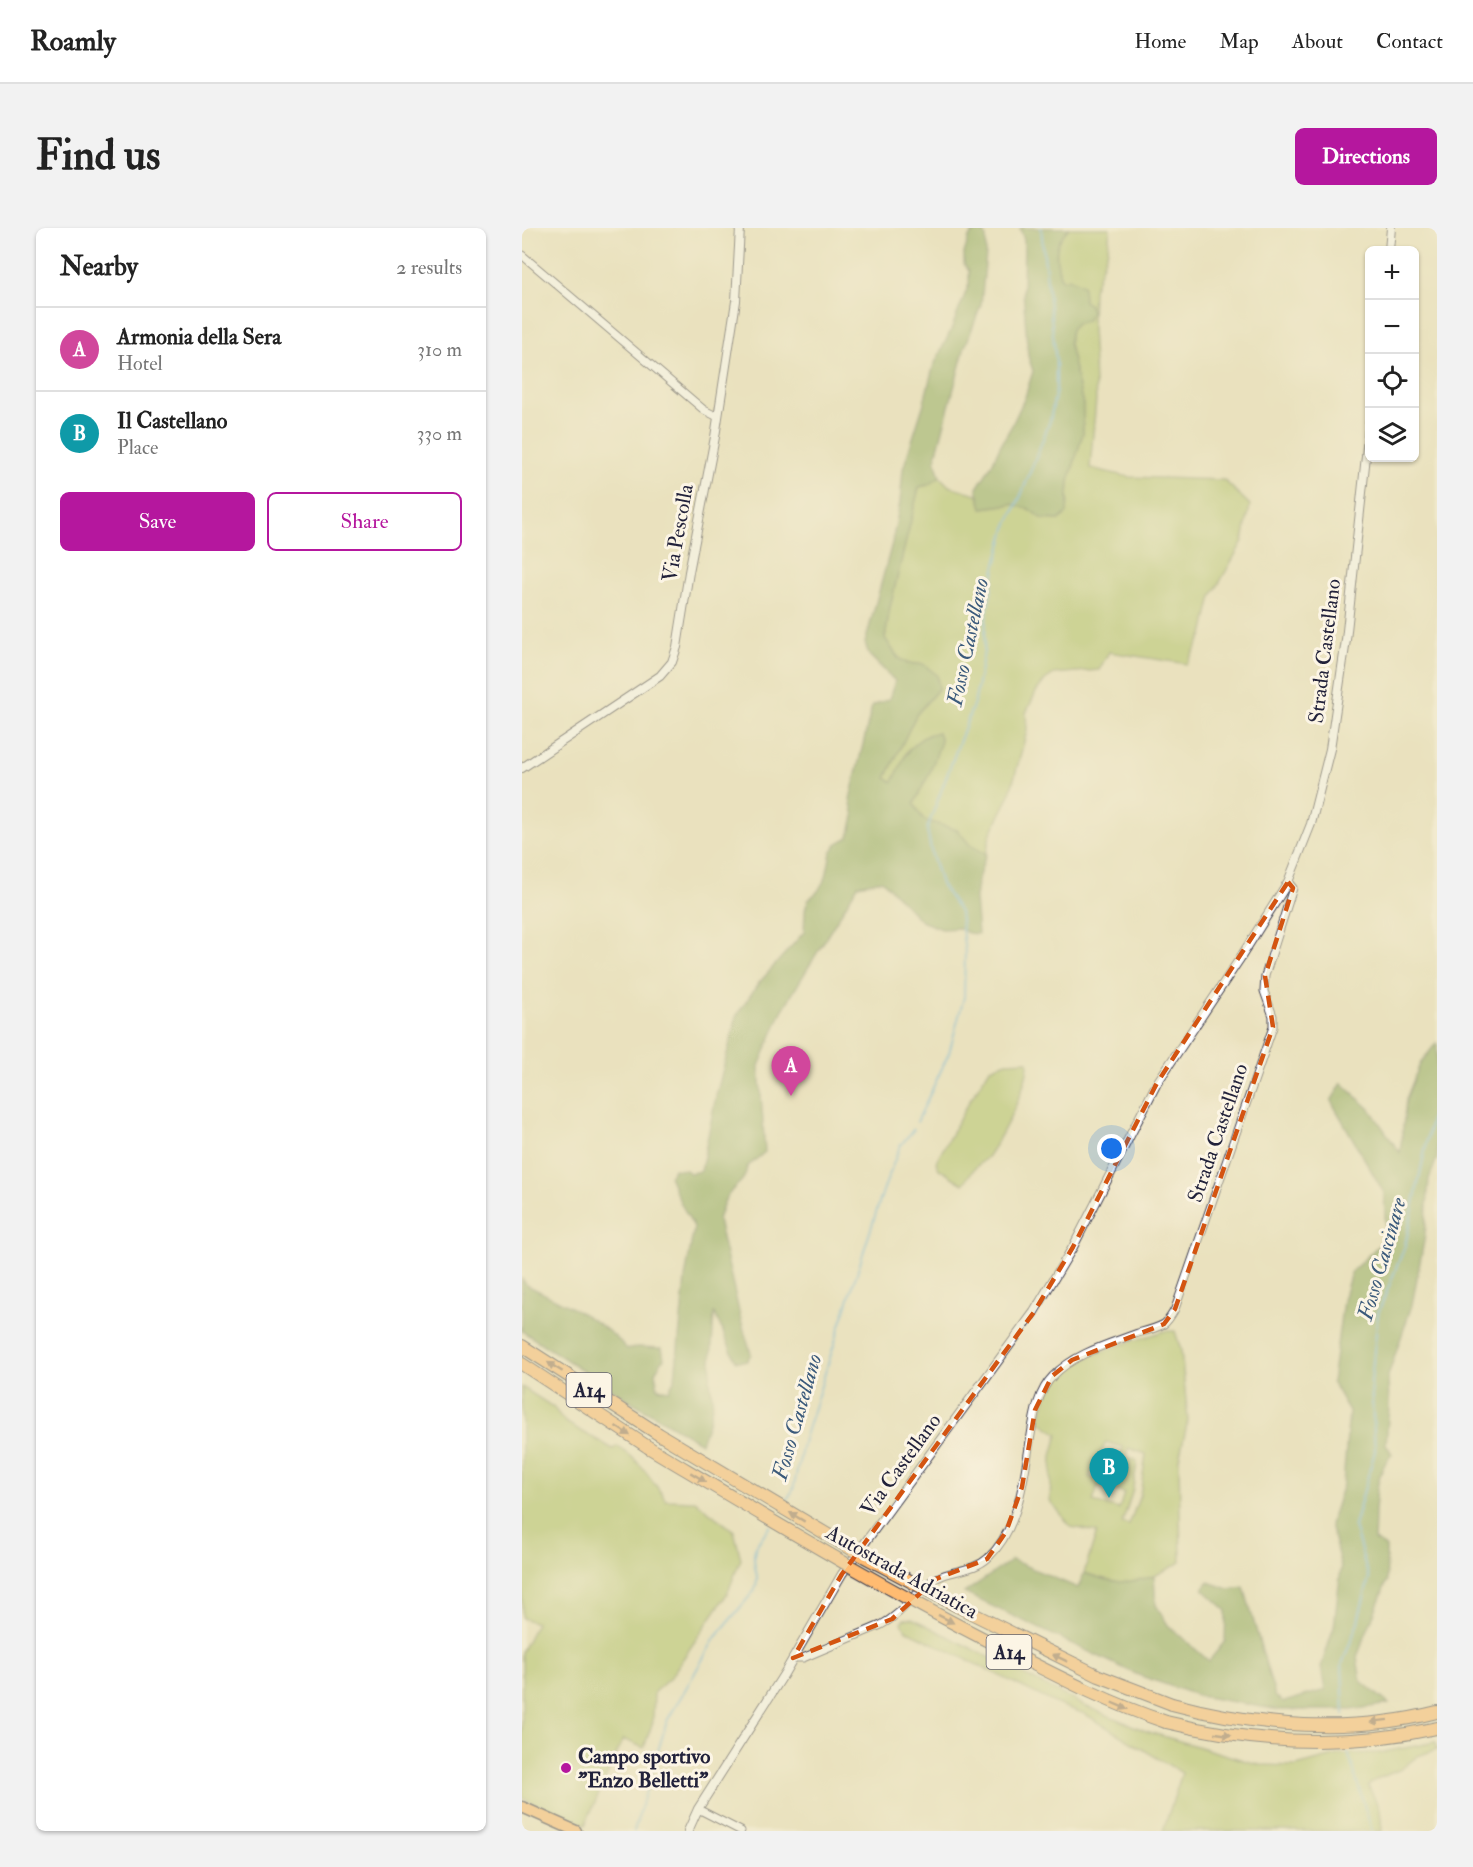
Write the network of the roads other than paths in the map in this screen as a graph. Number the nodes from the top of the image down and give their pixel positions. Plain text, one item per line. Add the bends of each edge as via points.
1 (740, 228) edge
2 (1391, 228) edge
3 (1389, 246) edge
4 (522, 255) edge
5 (718, 417) junction
6 (1365, 462) edge
7 (522, 768) edge
8 (1288, 882) junction
9 (1074, 1247) joint
10 (522, 1347) edge
11 (522, 1364) edge
12 (793, 1658) junction
13 (1437, 1712) edge
14 (1437, 1728) edge
15 (522, 1807) edge
16 (698, 1809) junction
17 (576, 1831) edge
18 (688, 1831) edge
19 (741, 1831) edge

1 - 5 street, Via Pescolla via 736,301
2 - 3 street
4 - 5 street via 696,403
5 - 7 street, Via Pescolla via 672,662 660,676
6 - 8 street, Strada Castellano via 1330,749 1311,824
8 - 9 street, Strada Castellano via 1157,1083
8 - 12 street, Strada Castellano via 1293,888 1265,976 1264,991 1273,1017 1271,1035 1175,1309 1164,1324 1072,1360 1052,1376 1035,1410 1013,1517 987,1559 930,1582 881,1625 803,1658
9 - 12 street, Via Castellano via 1034,1312 842,1574
13 -> 10 highway, Autostrada Adriatica / A14, bridge via 1375,1722 1265,1722 1215,1716 1099,1676 865,1557
11 -> 14 highway, Autostrada Adriatica / A14, bridge via 648,1447 857,1572 1128,1710 1206,1731 1305,1742 1365,1739
12 - 16 street, Via Castellano
15 - 17 main road
16 - 18 street, Via Castellano
16 - 19 street

